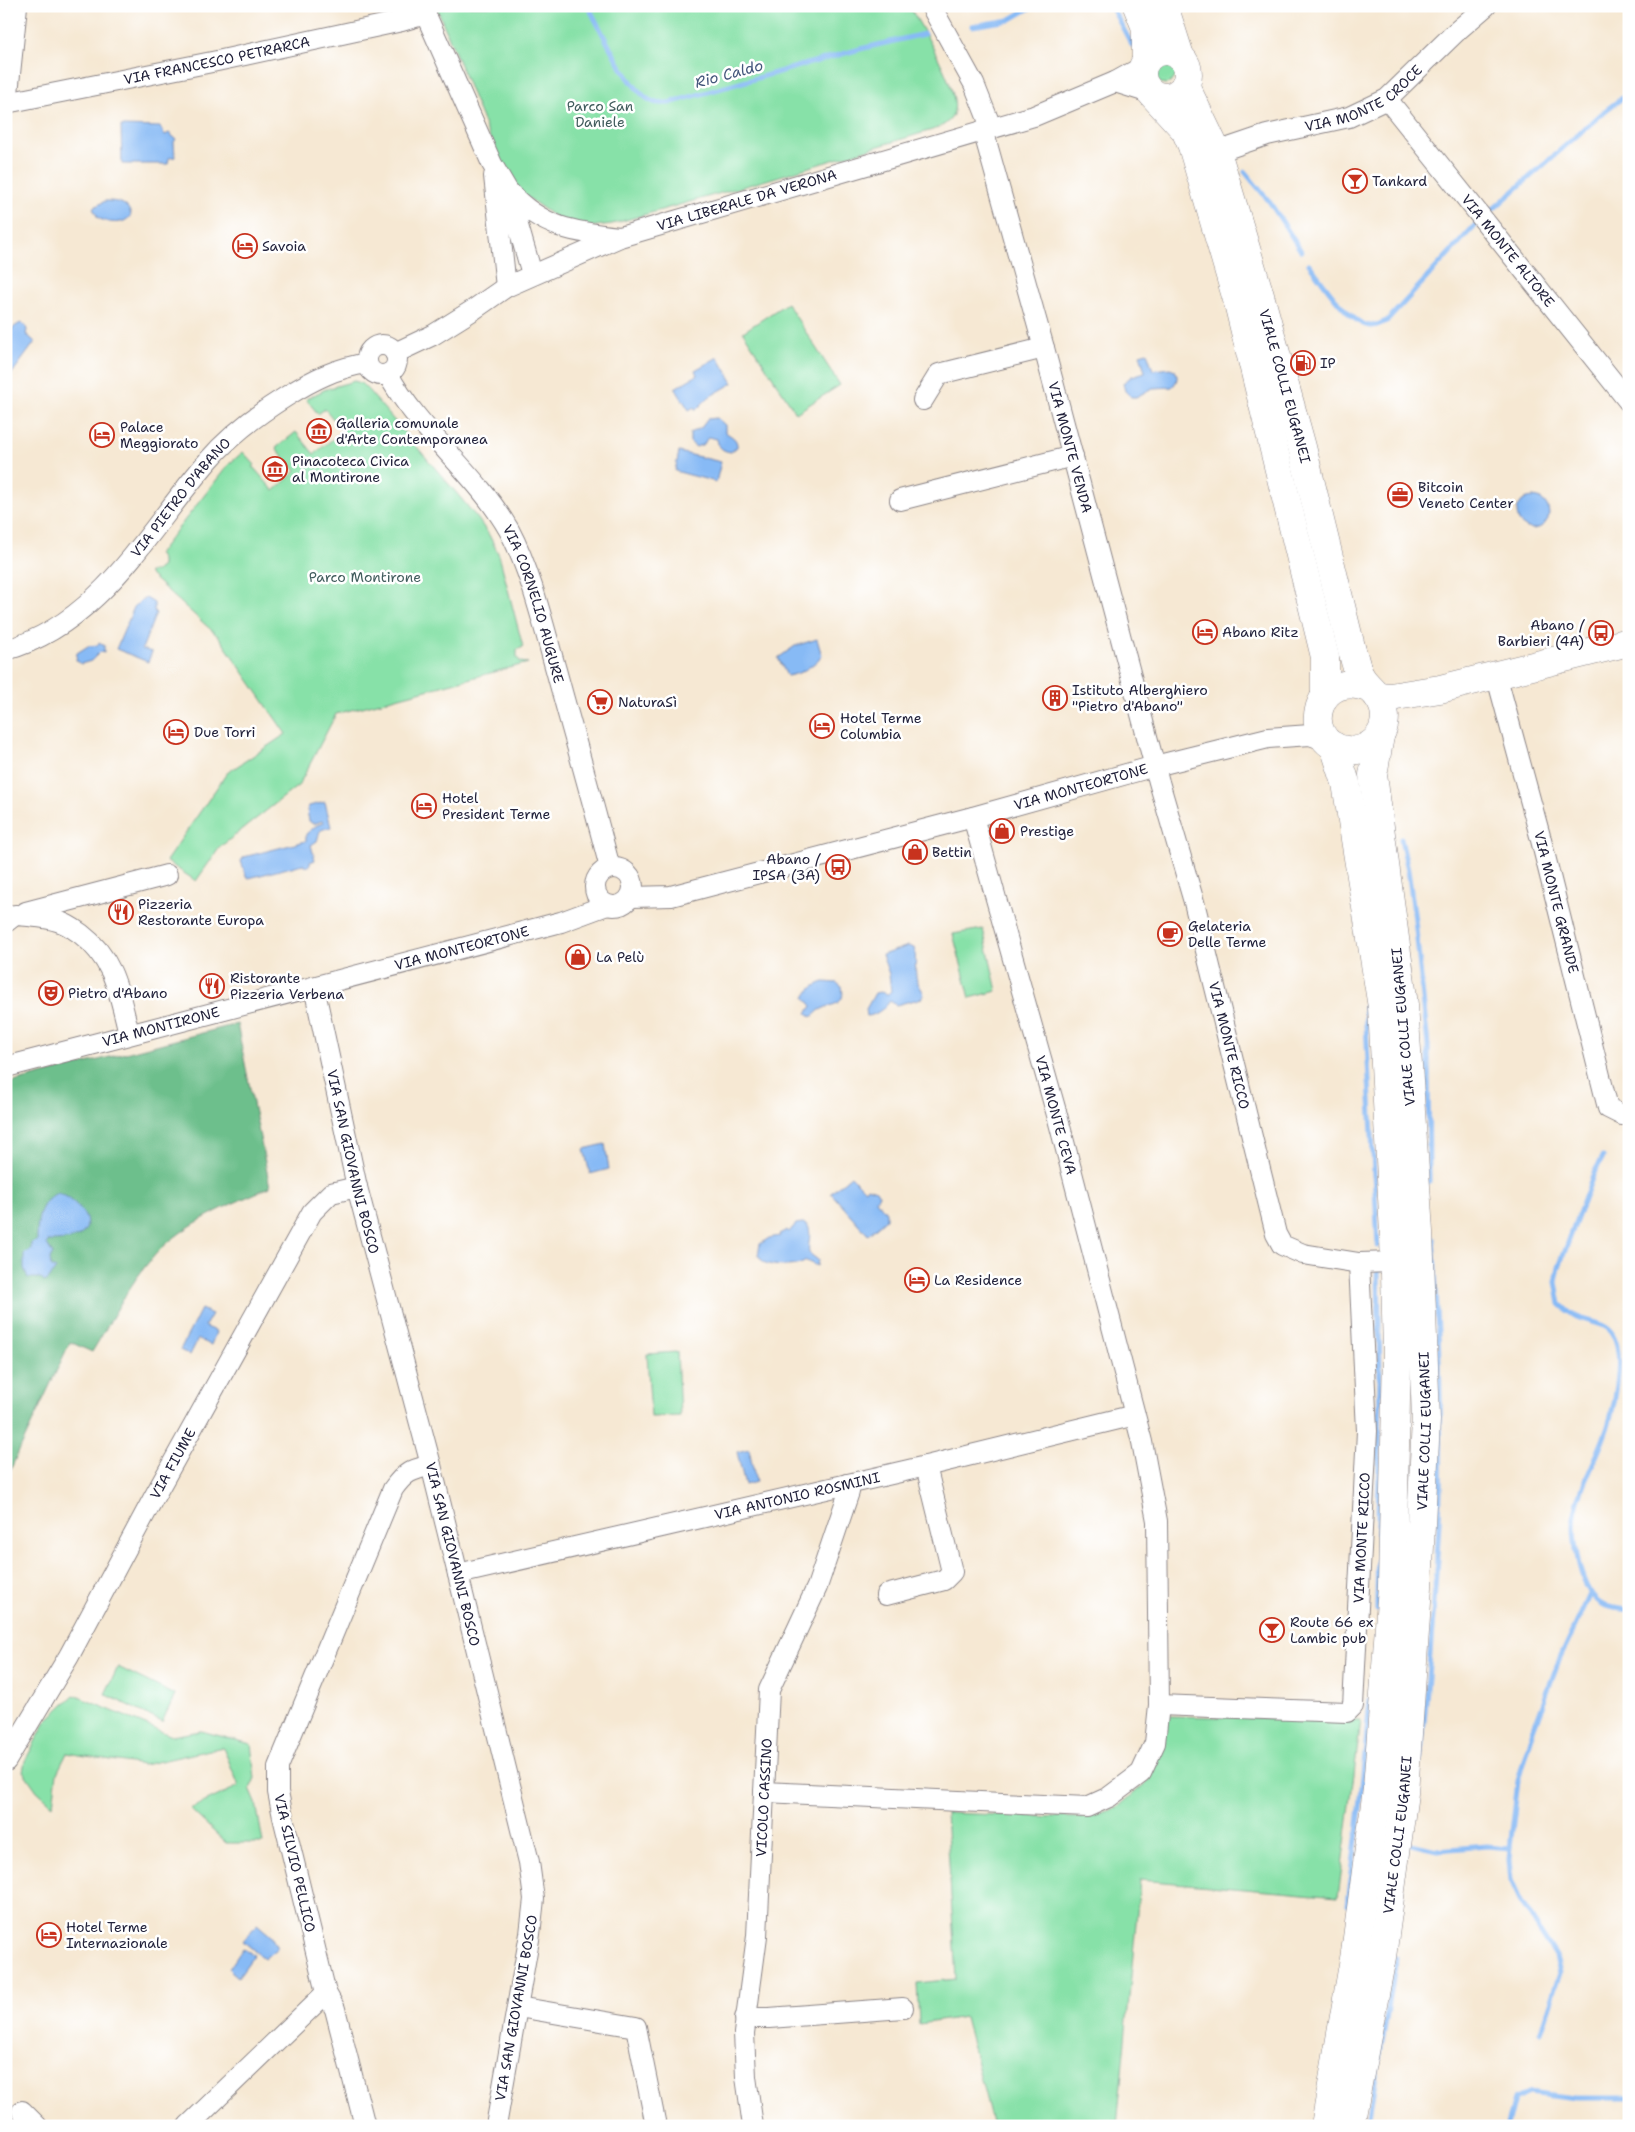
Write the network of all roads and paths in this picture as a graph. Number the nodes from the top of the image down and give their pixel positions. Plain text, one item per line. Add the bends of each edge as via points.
1 (17, 6) edge
2 (931, 6) edge
3 (1137, 6) edge
4 (1164, 6) edge
5 (1486, 6) edge
6 (424, 10) edge
7 (1180, 56) junction
8 (1148, 79) junction
9 (1185, 85) junction
10 (1387, 99) junction
11 (7, 103) edge
12 (987, 129) junction
13 (1217, 152) junction
14 (492, 164) junction
15 (508, 190) junction
16 (620, 237) junction
17 (532, 274) junction
18 (506, 287) junction
19 (1044, 348) junction
20 (395, 353) junction
21 (366, 363) junction
22 (388, 374) junction
23 (923, 400) dead end
24 (1629, 402) edge
25 (1073, 456) junction
26 (900, 500) dead end
27 (1629, 642) edge
28 (6, 650) edge
29 (1496, 674) junction
30 (1440, 689) junction
31 (1375, 693) junction
32 (1322, 701) junction
33 (1382, 730) junction
34 (1268, 738) junction
35 (1331, 744) junction
36 (1155, 766) junction
37 (973, 817) junction
38 (610, 868) junction
39 (167, 875) dead end
40 (631, 897) junction
41 (607, 906) junction
42 (9, 915) edge
43 (314, 986) junction
44 (129, 1033) junction
45 (6, 1067) edge
46 (1629, 1114) edge
47 (357, 1186) junction
48 (1395, 1262) junction
49 (1359, 1263) junction
50 (1135, 1415) junction
51 (431, 1465) junction
52 (926, 1466) junction
53 (847, 1484) junction
54 (458, 1574) junction
55 (886, 1595) dead end
56 (1159, 1706) junction
57 (6, 1761) edge
58 (764, 1792) junction
59 (326, 1993) junction
60 (518, 2007) junction
61 (903, 2008) dead end
62 (745, 2018) junction
63 (22, 2112) dead end
64 (37, 2126) edge
65 (188, 2126) edge
66 (365, 2126) edge
67 (496, 2126) edge
68 (656, 2126) edge
69 (753, 2126) edge
70 (1325, 2126) edge
71 (1350, 2126) edge

1 - 11 street
2 - 12 street, VIA MONTE VENDA via 977,90
3 - 8 main road via 1146,28
4 - 7 main road
5 - 10 street, VIA MONTE CROCE
6 - 11 street, VIA FRANCESCO PETRARCA via 402,21
6 - 14 street
7 - 8 main road via 1173,52 1158,52
7 - 9 main road via 1187,67
8 - 9 main road via 1168,98 1175,96
8 - 12 street, VIA LIBERALE DA VERONA via 1115,82 1034,116
8 - 32 main road, VIALE COLLI EUGANEI via 1185,130 1192,146 1238,303 1325,656
9 - 13 main road, VIALE COLLI EUGANEI
10 - 13 street, VIA MONTE CROCE via 1350,118 1268,135
10 - 24 street, VIA MONTE ALTORE
12 - 16 street, VIA LIBERALE DA VERONA
12 - 19 street, VIA MONTE VENDA
13 - 31 main road, VIALE COLLI EUGANEI via 1302,447 1352,651 1361,677
14 - 15 street
14 - 18 street
15 - 16 street via 526,208 561,228
15 - 17 street
16 - 17 street, VIA LIBERALE DA VERONA
17 - 18 street, VIA LIBERALE DA VERONA
18 - 20 street, VIA LIBERALE DA VERONA via 433,335
19 - 23 street via 939,374
19 - 25 street, VIA MONTE VENDA
20 - 21 street via 389,347 377,346 368,353
20 - 22 street via 397,362
21 - 22 street via 374,374
21 - 28 street, VIA PIETRO D'ABANO via 348,366 311,381 239,429 209,460 126,565 94,598 51,632
22 - 38 street, VIA CORNELIO AUGURE via 410,408 494,508 518,548 545,632
25 - 26 street
25 - 36 street, VIA MONTE VENDA
27 - 29 main road
29 - 30 main road
29 - 46 street, VIA MONTE GRANDE via 1608,1108 1622,1115
30 - 31 main road via 1390,697
30 - 33 main road via 1405,708
31 - 32 main road via 1352,683 1332,689
31 - 33 main road, VIALE COLLI EUGANEI via 1385,715
32 - 34 street via 1302,722
32 - 35 main road, VIALE COLLI EUGANEI via 1318,725
33 - 35 main road via 1374,742 1359,750 1351,751
33 - 71 main road, VIALE COLLI EUGANEI via 1373,775 1404,1005 1419,1232 1426,1420 1404,1793 1382,1957
34 - 35 street via 1310,735
34 - 36 street, VIA MONTEORTONE
35 - 48 main road, VIALE COLLI EUGANEI via 1346,784 1382,1008
36 - 37 street, VIA MONTEORTONE
36 - 49 street, VIA MONTE RICCO via 1194,902 1276,1234 1282,1246 1303,1254
37 - 40 street, VIA MONTEORTONE via 671,896
37 - 50 street, VIA MONTE CEVA
38 - 40 street via 621,869 631,878
38 - 41 street via 602,872 595,884 597,897
39 - 42 street
40 - 41 street, VIA MONTEORTONE via 620,906
41 - 43 street, VIA MONTEORTONE via 561,922
42 - 44 street via 58,921 72,927 99,951 113,974
43 - 44 street, VIA MONTIRONE
43 - 47 street, VIA SAN GIOVANNI BOSCO
44 - 45 street, VIA MONTIRONE
47 - 51 street, VIA SAN GIOVANNI BOSCO
47 - 57 street, VIA FIUME via 331,1193 312,1212 69,1656
48 - 49 street, VIA MONTE RICCO
48 - 70 main road, VIALE COLLI EUGANEI via 1397,1419 1386,1687 1377,1789 1355,1953
49 - 56 street, VIA MONTE RICCO via 1367,1431 1353,1706 1347,1712 1341,1712
50 - 52 street, VIA ANTONIO ROSMINI
50 - 56 street, VIA MONTE CEVA via 1157,1521
51 - 54 street, VIA SAN GIOVANNI BOSCO
51 - 59 street, VIA SILVIO PELLICO via 409,1471 394,1490 278,1767 283,1817
52 - 53 street, VIA ANTONIO ROSMINI
52 - 55 street via 952,1572 944,1580
53 - 54 street, VIA ANTONIO ROSMINI
53 - 58 street, VICOLO CASSINO via 849,1492 817,1587 769,1690
54 - 60 street, VIA SAN GIOVANNI BOSCO via 529,1862 534,1899
56 - 58 street, VIA MONTE CEVA via 1155,1743 1141,1773 1109,1797 1087,1807
58 - 62 street, VICOLO CASSINO via 757,1936
59 - 65 street
59 - 66 street, VIA SILVIO PELLICO via 335,2009
60 - 67 street, VIA SAN GIOVANNI BOSCO
60 - 68 street via 636,2027
61 - 62 street
62 - 69 street, VICOLO CASSINO via 746,2077
63 - 64 street

